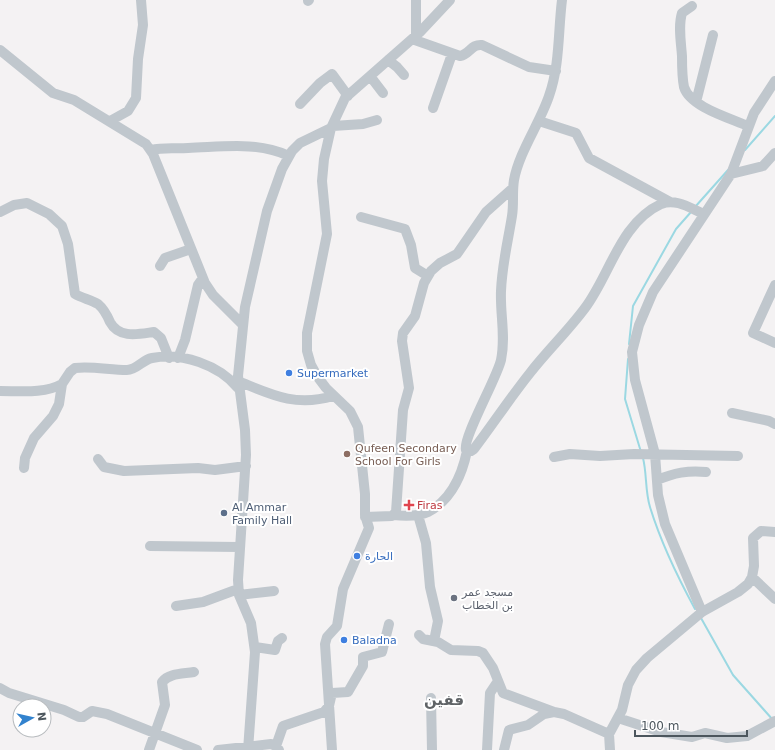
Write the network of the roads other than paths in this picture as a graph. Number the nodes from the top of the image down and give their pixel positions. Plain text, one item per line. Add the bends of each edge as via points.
1 (141, 0) edge
2 (416, 0) edge
3 (450, 0) edge
4 (562, 0) edge
5 (692, 6) dead end
6 (713, 35) dead end
7 (414, 37) junction
8 (0, 50) edge
9 (452, 54) junction
10 (388, 60) junction
11 (556, 71) junction
12 (404, 75) dead end
13 (370, 76) junction
14 (775, 81) edge
15 (383, 93) dead end
16 (348, 96) junction
17 (696, 102) junction
18 (300, 104) dead end
19 (433, 108) dead end
20 (377, 120) dead end
21 (539, 120) junction
22 (110, 121) junction
23 (748, 126) junction
24 (332, 127) junction
25 (151, 150) junction
26 (774, 155) edge
27 (289, 156) junction
28 (731, 174) junction
29 (513, 188) junction
30 (670, 202) junction
31 (0, 212) edge
32 (704, 214) junction
33 (361, 217) dead end
34 (191, 249) junction
35 (160, 266) dead end
36 (428, 276) junction
37 (203, 278) junction
38 (775, 285) edge
39 (243, 324) junction
40 (775, 343) edge
41 (174, 358) junction
42 (62, 384) junction
43 (238, 385) junction
44 (0, 391) edge
45 (334, 396) junction
46 (732, 413) dead end
47 (775, 424) edge
48 (467, 451) junction
49 (655, 454) junction
50 (738, 456) dead end
51 (554, 457) dead end
52 (98, 459) dead end
53 (246, 466) junction
54 (24, 468) dead end
55 (706, 472) dead end
56 (657, 480) junction
57 (394, 515) junction
58 (418, 515) junction
59 (365, 517) junction
60 (775, 532) edge
61 (150, 546) dead end
62 (239, 547) junction
63 (752, 577) junction
64 (274, 591) dead end
65 (238, 592) junction
66 (775, 600) edge
67 (176, 606) dead end
68 (700, 614) junction
69 (389, 624) dead end
70 (419, 635) dead end
71 (282, 638) dead end
72 (434, 641) junction
73 (255, 647) junction
74 (194, 672) dead end
75 (498, 681) junction
76 (0, 688) edge
77 (431, 698) dead end
78 (329, 706) junction
79 (554, 712) junction
80 (618, 718) junction
81 (775, 721) edge
82 (155, 734) junction
83 (609, 734) junction
84 (248, 748) edge
85 (277, 748) edge
86 (149, 750) edge
87 (197, 750) edge
88 (218, 750) edge
89 (332, 750) edge
90 (432, 750) edge
91 (487, 750) edge
92 (504, 750) edge
93 (610, 750) edge

1 - 22 street via 143,25 136,98 128,111
2 - 7 street
3 - 7 street
4 - 11 street
5 - 17 street via 682,15 680,37 684,86 688,95
6 - 17 street
7 - 9 street
7 - 10 street
8 - 22 street via 53,93 74,100
9 - 11 street via 463,55 474,45 481,44 520,63
9 - 19 street
10 - 12 street
10 - 13 street
11 - 21 street
13 - 15 street
13 - 16 street
14 - 23 street
16 - 18 street via 332,74
16 - 24 street
17 - 23 street
20 - 24 street
21 - 29 street via 516,171
21 - 30 street via 576,133 589,158
22 - 25 street via 142,140
23 - 28 street
24 - 27 street via 295,146
24 - 45 street via 324,159 322,181 327,234 306,344 314,372
25 - 27 street via 163,147 183,149 242,146 268,148
25 - 34 street
26 - 28 street via 763,166
27 - 39 street via 276,183 267,211
28 - 32 street
29 - 36 street via 486,212 457,254 440,263
29 - 48 street via 513,209 501,292 503,349 495,378 468,436 465,447
30 - 32 street via 679,203
30 - 48 street via 654,208 634,226 585,308 529,374 474,449
31 - 41 street via 14,205 28,203 49,214 62,226 68,244 75,294 97,304 118,332 134,335 154,332
32 - 49 street via 653,292 639,325 632,352 635,380
33 - 36 street via 405,229 415,268
34 - 35 street via 165,258
34 - 37 street
36 - 57 street via 415,316 405,328 402,337 409,388 403,410
37 - 39 street via 212,294
37 - 41 street via 198,285 185,340
38 - 40 street via 753,333
39 - 43 street
41 - 42 street via 151,358 130,370 75,368
41 - 43 street via 209,366
42 - 44 street via 32,392
42 - 54 street via 59,404 53,416 34,438 25,458
43 - 45 street via 288,400 302,401
43 - 53 street via 245,430
45 - 59 street via 350,411 358,427
46 - 47 street
48 - 58 street via 463,471 456,486 427,513
49 - 50 street
49 - 51 street via 570,454
49 - 56 street
52 - 53 street via 104,467 124,471 198,468 216,470
53 - 62 street
55 - 56 street via 694,470
56 - 68 street via 665,524
57 - 58 street
57 - 59 street
58 - 72 street via 426,543 430,587 438,621
59 - 78 street via 369,529 343,589 337,626 326,641
60 - 63 street via 761,531 753,538
61 - 62 street
62 - 65 street
63 - 66 street
63 - 68 street via 742,589
64 - 65 street
65 - 67 street via 203,602
65 - 73 street via 251,623
68 - 80 street via 639,666 630,682
69 - 78 street via 382,652 363,657 363,666 348,692 332,693
70 - 72 street via 424,640
71 - 73 street via 275,650
72 - 75 street via 453,650 483,653 491,662
73 - 84 street
74 - 82 street via 171,676 162,682 165,705
75 - 79 street via 506,695
75 - 91 street via 490,693
76 - 82 street via 79,717 92,712 107,714
77 - 90 street
78 - 85 street via 324,712 282,726
78 - 89 street
79 - 83 street
79 - 92 street via 544,714 528,725 509,730
80 - 81 street via 661,732 692,737 705,733 727,738 747,736
80 - 83 street
82 - 86 street
82 - 87 street
83 - 93 street
84 - 85 street via 271,744
84 - 88 street

